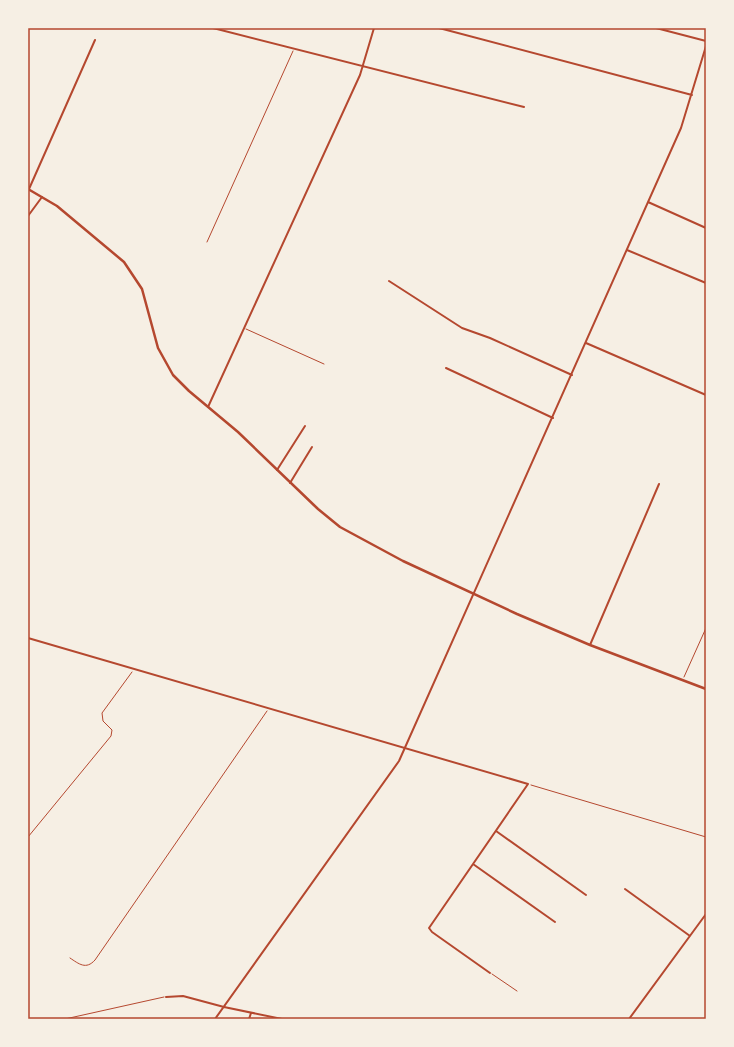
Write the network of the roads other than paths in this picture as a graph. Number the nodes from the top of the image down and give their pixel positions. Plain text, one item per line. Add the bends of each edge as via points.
1 (213, 28) edge
2 (374, 28) edge
3 (439, 28) edge
4 (656, 28) edge
5 (94, 40) dead end
6 (706, 41) edge
7 (706, 46) edge
8 (363, 66) junction
9 (692, 95) junction
10 (524, 106) dead end
11 (28, 189) edge
12 (42, 196) junction
13 (648, 202) junction
14 (28, 216) edge
15 (706, 228) edge
16 (627, 250) junction
17 (389, 281) dead end
18 (706, 283) edge
19 (586, 343) junction
20 (446, 368) dead end
21 (572, 375) junction
22 (706, 395) edge
23 (208, 407) junction
24 (553, 418) junction
25 (305, 426) dead end
26 (312, 447) dead end
27 (277, 470) junction
28 (290, 483) junction
29 (659, 484) dead end
30 (474, 594) junction
31 (28, 638) edge
32 (590, 645) junction
33 (706, 689) edge
34 (405, 748) junction
35 (496, 831) junction
36 (473, 864) junction
37 (625, 889) dead end
38 (586, 895) dead end
39 (706, 915) edge
40 (555, 922) dead end
41 (690, 936) junction
42 (490, 973) road end
43 (166, 997) road end
44 (224, 1007) junction
45 (250, 1013) junction
46 (267, 1018) edge
47 (215, 1019) edge
48 (249, 1019) edge
49 (282, 1019) edge
50 (629, 1019) edge

1 - 8 street
2 - 8 street
3 - 9 street
4 - 6 street
5 - 11 street
7 - 9 street
8 - 10 street
8 - 23 street
9 - 13 street via 682,126
11 - 12 main road
12 - 14 street
12 - 23 main road via 126,264 143,293 164,362 178,381
13 - 15 street
13 - 16 street
16 - 18 street
16 - 19 street
17 - 21 street via 462,328
19 - 21 street
19 - 22 street
20 - 24 street
21 - 24 street
23 - 27 main road
24 - 30 street
25 - 27 street
26 - 28 street
27 - 28 main road
28 - 30 main road via 349,533
29 - 32 street
30 - 32 main road
30 - 34 street
31 - 34 street
32 - 33 main road
34 - 35 street via 528,784
34 - 44 street via 392,772
35 - 36 street
35 - 38 street
36 - 40 street
36 - 42 street via 429,929
37 - 41 street
39 - 41 street
41 - 50 street
43 - 44 street via 184,996
44 - 45 street
44 - 47 street
45 - 46 street
45 - 48 street
46 - 49 street

